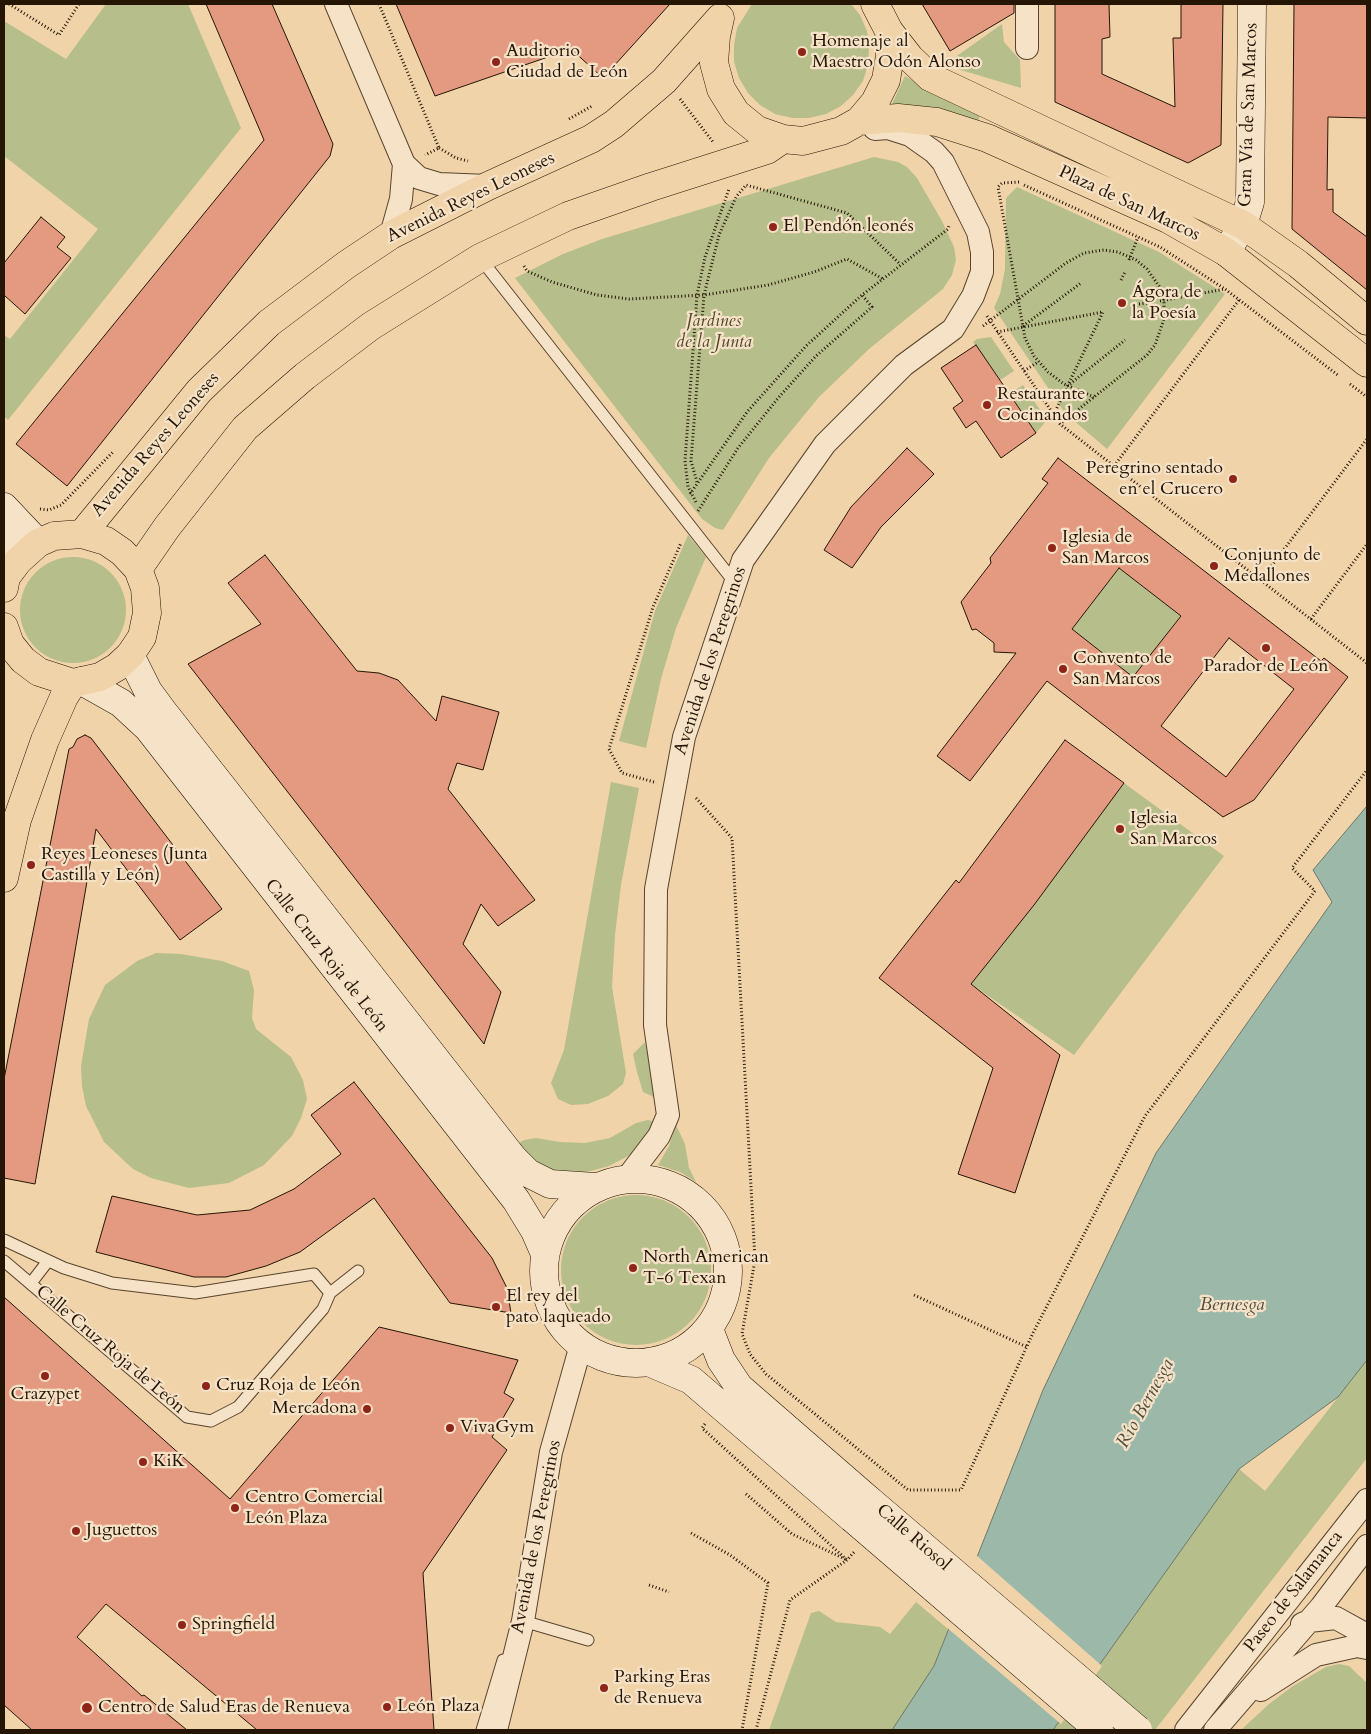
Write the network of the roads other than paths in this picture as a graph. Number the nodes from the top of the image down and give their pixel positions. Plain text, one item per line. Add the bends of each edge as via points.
1 (336, 4) edge
2 (875, 4) edge
3 (1028, 4) edge
4 (1252, 4) edge
5 (724, 11) edge
6 (890, 31) junction
7 (1027, 48) dead end
8 (850, 126) junction
9 (783, 139) junction
10 (414, 160) junction
11 (488, 186) junction
12 (1243, 225) junction
13 (391, 235) junction
14 (1226, 252) junction
15 (480, 258) junction
16 (1367, 321) edge
17 (1367, 363) edge
18 (4, 507) edge
19 (82, 534) junction
20 (38, 543) junction
21 (11, 550) edge
22 (138, 569) junction
23 (735, 583) junction
24 (4, 588) edge
25 (6, 645) edge
26 (130, 655) junction
27 (78, 682) junction
28 (4, 878) edge
29 (627, 1178) junction
30 (595, 1187) junction
31 (4, 1240) edge
32 (545, 1254) junction
33 (4, 1261) edge
34 (48, 1261) junction
35 (358, 1271) dead end
36 (32, 1283) junction
37 (330, 1293) junction
38 (709, 1329) junction
39 (581, 1345) junction
40 (651, 1363) junction
41 (1367, 1500) edge
42 (860, 1509) junction
43 (1367, 1524) edge
44 (1367, 1546) edge
45 (1318, 1615) junction
46 (521, 1627) junction
47 (1367, 1635) edge
48 (588, 1640) dead end
49 (1357, 1648) edge
50 (1222, 1684) junction
51 (1222, 1723) edge
52 (482, 1730) edge
53 (496, 1730) edge
54 (1099, 1730) edge
55 (1138, 1730) edge
56 (1186, 1730) edge

1 - 10 street
2 - 6 main road, Plaza de San Marcos
3 - 7 street
4 - 12 main road, Gran Vía de San Marcos via 1250,202
5 - 9 main road, Plaza de San Marcos via 716,36 714,63 721,89 736,113 757,130
5 - 11 main road, Avenida Reyes Leoneses via 677,69 614,124 567,152
6 - 8 main road via 886,80 875,102
6 - 12 main road, Plaza de San Marcos via 910,58 930,77
8 - 9 main road, Plaza de San Marcos via 803,141
8 - 14 main road, Plaza de San Marcos via 898,118 937,122 987,138 1168,219
8 - 23 street, Avenida de los Peregrinos via 888,128 910,135 934,152 950,174 978,232 982,272 973,296 953,329 904,365 825,444 743,560
9 - 15 main road via 767,150 568,216
10 - 11 street via 419,178 439,184
10 - 13 street
11 - 13 main road, Avenida Reyes Leoneses
12 - 14 main road, Gran Vía de San Marcos
12 - 16 main road, Plaza de San Marcos via 1298,264
13 - 19 main road, Avenida Reyes Leoneses via 346,265 262,330 199,391
14 - 17 main road, Plaza de San Marcos
15 - 22 main road via 371,326 305,376 245,428 166,527
15 - 23 lane
18 - 20 main road
19 - 20 main road via 54,536
19 - 22 main road via 106,541
20 - 21 main road
21 - 24 main road
22 - 26 main road via 145,588 148,613 142,637
23 - 29 street, Avenida de los Peregrinos via 684,737 656,889 655,1025 668,1115 659,1136
25 - 27 main road via 39,672 55,679
26 - 27 main road via 100,677
26 - 30 main road, Calle Cruz Roja de León via 148,691 165,714 513,1158 528,1173 550,1184
27 - 28 main road via 64,697 45,740 17,820
27 - 32 main road, Calle Cruz Roja de León via 121,702 148,728 516,1200
29 - 30 main road
29 - 38 main road via 652,1179 676,1187 697,1201 713,1219 724,1242 729,1272 724,1302
30 - 32 main road via 572,1204 554,1227
31 - 34 lane, Calle Cruz Roja de León
32 - 39 main road via 544,1280 550,1305 562,1327
33 - 36 lane, Calle Cruz Roja de León
34 - 36 lane
34 - 37 lane, Calle Cruz Roja de León via 112,1283 194,1293 314,1274
35 - 37 lane
36 - 37 lane, Calle Cruz Roja de León via 187,1416 211,1421 238,1408 323,1309
38 - 40 main road via 693,1345
38 - 42 main road, Calle Riosol via 725,1368 739,1387
39 - 40 main road via 602,1357 626,1363
39 - 46 street, Avenida de los Peregrinos via 551,1452
40 - 42 main road, Calle Riosol via 691,1380
41 - 50 street, Paseo de Salamanca
42 - 54 main road, Calle Riosol, bridge
42 - 55 main road, Calle Riosol, bridge
43 - 45 street via 1324,1579
44 - 45 street, Paseo de Salamanca
45 - 47 street via 1336,1618
45 - 49 street via 1330,1630
45 - 50 street, Paseo de Salamanca via 1290,1630 1247,1676
45 - 51 street, Paseo de Salamanca
46 - 48 lane
46 - 52 lane via 501,1663
46 - 53 street, Avenida de los Peregrinos
49 - 51 street via 1316,1655 1274,1680
50 - 56 street, Paseo de Salamanca

